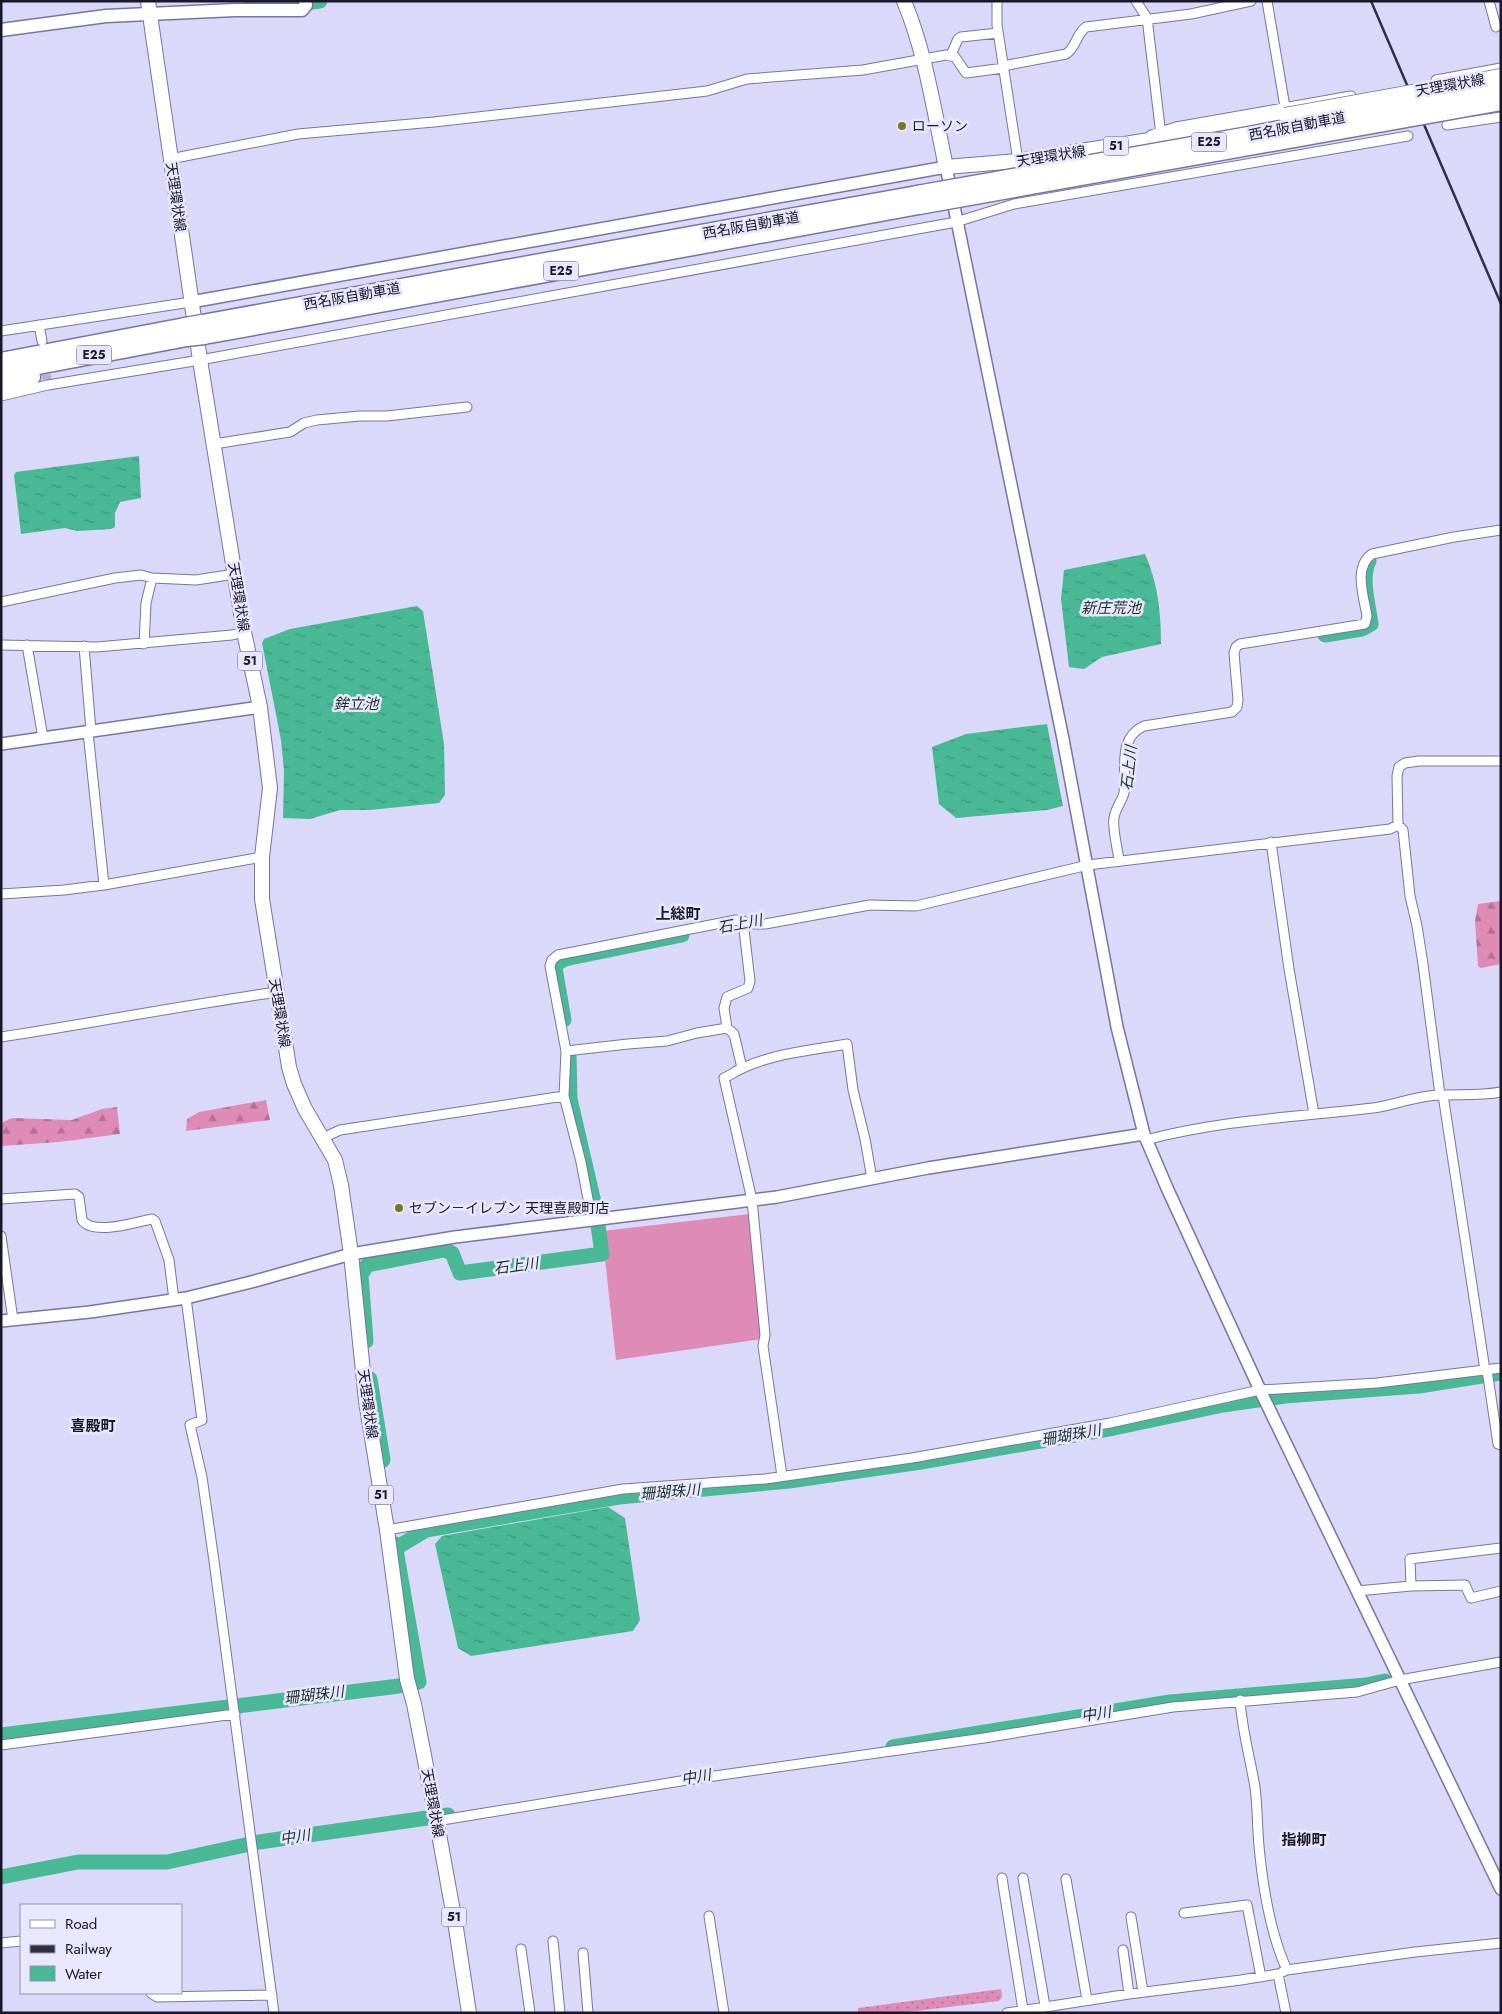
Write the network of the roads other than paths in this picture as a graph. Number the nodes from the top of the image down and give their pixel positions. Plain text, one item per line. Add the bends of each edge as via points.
1 (904, 1) edge
2 (997, 1) edge
3 (1136, 1) edge
4 (1252, 1) edge
5 (1266, 1) edge
6 (1489, 1) edge
7 (305, 3) edge
8 (1213, 6) edge
9 (149, 7) edge
10 (1147, 18) junction
11 (1496, 27) dead end
12 (1, 30) edge
13 (998, 33) junction
14 (951, 54) junction
15 (924, 59) junction
16 (1003, 67) junction
17 (1501, 68) edge
18 (1501, 76) edge
19 (1436, 80) dead end
20 (1501, 88) edge
21 (1384, 91) dead end
22 (1501, 102) edge
23 (1285, 111) junction
24 (1501, 117) edge
25 (1447, 125) dead end
26 (1161, 135) junction
27 (1408, 136) dead end
28 (170, 158) junction
29 (1018, 161) junction
30 (946, 167) junction
31 (918, 200) junction
32 (956, 222) junction
33 (190, 302) junction
34 (39, 325) junction
35 (1, 331) edge
36 (186, 332) junction
37 (42, 341) dead end
38 (144, 346) junction
39 (200, 360) junction
40 (1, 361) edge
41 (1, 373) edge
42 (1, 386) edge
43 (1, 396) edge
44 (467, 407) dead end
45 (214, 444) junction
46 (1501, 530) edge
47 (235, 574) junction
48 (152, 578) junction
49 (1, 602) edge
50 (244, 632) junction
51 (144, 644) junction
52 (1, 645) edge
53 (27, 645) junction
54 (84, 646) junction
55 (260, 707) junction
56 (90, 732) junction
57 (44, 738) junction
58 (1, 744) edge
59 (1501, 761) edge
60 (1398, 825) junction
61 (1270, 842) junction
62 (262, 858) junction
63 (1119, 861) junction
64 (1088, 865) junction
65 (104, 885) junction
66 (1, 894) edge
67 (743, 921) junction
68 (277, 992) junction
69 (727, 1028) junction
70 (1, 1037) edge
71 (569, 1051) junction
72 (742, 1068) junction
73 (1501, 1092) edge
74 (1441, 1095) junction
75 (564, 1096) junction
76 (1314, 1114) junction
77 (1145, 1137) junction
78 (323, 1138) junction
79 (872, 1179) junction
80 (1, 1200) edge
81 (752, 1200) junction
82 (592, 1220) junction
83 (1, 1236) edge
84 (351, 1254) junction
85 (186, 1298) junction
86 (174, 1300) junction
87 (7, 1320) edge
88 (1501, 1368) edge
89 (1486, 1370) junction
90 (1260, 1390) junction
91 (1501, 1446) edge
92 (782, 1476) junction
93 (387, 1530) junction
94 (1501, 1548) edge
95 (1411, 1586) junction
96 (1357, 1590) junction
97 (1501, 1591) edge
98 (1501, 1662) edge
99 (1400, 1680) junction
100 (1240, 1700) junction
101 (235, 1712) junction
102 (1, 1745) edge
103 (436, 1817) junction
104 (1002, 1878) dead end
105 (1023, 1878) dead end
106 (1066, 1879) dead end
107 (1501, 1889) edge
108 (1184, 1913) dead end
109 (709, 1916) dead end
110 (1131, 1916) dead end
111 (20, 1941) edge
112 (553, 1941) dead end
113 (1, 1943) edge
114 (1501, 1943) edge
115 (521, 1949) dead end
116 (1123, 1950) dead end
117 (583, 1953) dead end
118 (1287, 1970) junction
119 (1278, 1974) junction
120 (1261, 1976) junction
121 (1143, 1992) junction
122 (153, 1994) edge
123 (1130, 1994) junction
124 (272, 1995) junction
125 (1087, 2000) junction
126 (1045, 2006) junction
127 (1023, 2010) junction
128 (274, 2013) edge
129 (469, 2013) edge
130 (530, 2013) edge
131 (560, 2013) edge
132 (588, 2013) edge
133 (724, 2013) edge
134 (1007, 2013) edge
135 (1286, 2013) edge

1 - 15 main road
2 - 13 street
3 - 10 street
4 - 8 street
5 - 23 street
6 - 11 street
7 - 9 main road via 302,10 293,11
8 - 10 street
9 - 12 main road
9 - 28 main road, 天理環状線 / 51
10 - 16 street via 1086,27 1066,54
10 - 26 street
13 - 14 street via 961,37
13 - 16 street
14 - 15 street
14 - 16 street via 966,73
15 - 28 street via 863,70 747,79 707,91 298,134
15 - 30 main road
16 - 29 street
17 - 19 street
18 - 23 main road, 天理環状線 / 51, bridge
20 - 31 highway, 西名阪自動車道 / E25, bridge
21 - 23 street
22 - 31 highway, 西名阪自動車道 / E25, bridge
23 - 26 main road, 天理環状線 / 51
24 - 25 street
26 - 29 main road, 天理環状線 / 51
27 - 32 street via 1014,204
28 - 33 main road, 天理環状線 / 51
29 - 30 main road, 天理環状線 / 51
30 - 32 street
30 - 33 street
31 - 36 highway, 西名阪自動車道 / E25, bridge
32 - 39 street
32 - 64 street
33 - 34 street
33 - 39 main road, 天理環状線 / 51
34 - 35 street
34 - 37 street
36 - 38 highway, 西名阪自動車道 / E25
36 - 40 highway, 西名阪自動車道 / E25
38 - 41 highway, 西名阪自動車道 / E25
38 - 42 highway via 133,354
39 - 43 street via 48,383
39 - 45 main road, 天理環状線 / 51
44 - 45 street via 317,420 304,423 290,432
45 - 47 main road, 天理環状線 / 51
46 - 63 street via 1372,554 1361,570 1367,616 1365,624 1240,644 1234,653 1238,700 1232,712 1144,726 1135,731 1126,746 1124,794 1114,818
47 - 48 street via 196,580
47 - 50 main road, 天理環状線 / 51
48 - 49 street via 141,575 115,578
48 - 51 street via 146,603
50 - 51 street
50 - 55 main road, 天理環状線 / 51
51 - 54 street
52 - 53 street
53 - 54 street
53 - 57 street
54 - 56 street
55 - 56 street
55 - 62 main road, 天理環状線 / 51 via 270,788
56 - 57 street
56 - 65 street
57 - 58 street
59 - 60 street via 1405,763 1397,776
60 - 61 street via 1390,829
60 - 74 street via 1403,830
61 - 63 street
61 - 76 street
62 - 65 street
62 - 68 main road, 天理環状線 / 51 via 262,899
63 - 64 street
64 - 67 street via 916,906 870,905 765,924
64 - 77 street via 1118,1027
65 - 66 street
67 - 69 street via 750,981 748,988 727,997 724,1008
67 - 71 street via 558,955 550,966
68 - 70 street
68 - 78 main road, 天理環状線 / 51 via 289,1067 305,1109
69 - 71 street via 667,1041
69 - 72 street via 734,1034
71 - 75 street
72 - 79 street via 789,1053 847,1044
72 - 81 street via 724,1078 724,1084
73 - 74 street
74 - 76 street via 1375,1108
74 - 89 street
75 - 78 street via 340,1130
75 - 82 street
76 - 77 street
77 - 79 street
77 - 90 street
78 - 84 main road, 天理環状線 / 51 via 335,1160
79 - 81 street
80 - 86 street via 75,1194 79,1197 82,1220 90,1228 152,1219 169,1260
81 - 82 street
81 - 92 street via 765,1335 763,1346
82 - 84 street
83 - 87 street
84 - 85 street
84 - 93 main road, 天理環状線 / 51 via 366,1401
85 - 86 street
85 - 101 street via 202,1420 190,1425 202,1477
86 - 87 street
88 - 89 street
89 - 90 street via 1377,1383
89 - 91 street via 1498,1444
90 - 92 street via 1110,1423 912,1458
90 - 96 street
92 - 93 street via 614,1491
93 - 103 main road, 天理環状線 / 51 via 408,1684
94 - 95 street via 1410,1559
95 - 96 street
95 - 97 street via 1466,1585 1471,1598
96 - 99 street
98 - 99 street
99 - 100 street via 1357,1692
99 - 107 street
100 - 103 street via 1173,1707 984,1738
100 - 118 street via 1255,1788 1267,1901 1276,1946
101 - 102 street
101 - 124 street
103 - 129 main road, 天理環状線 / 51
104 - 127 street
105 - 126 street
106 - 125 street
108 - 120 street via 1247,1905
109 - 133 street
110 - 121 street
111 - 113 street
112 - 131 street
114 - 118 street
115 - 130 street
116 - 123 street
117 - 132 street
118 - 119 street
119 - 120 street
119 - 135 street
120 - 121 street
121 - 123 street
122 - 124 street via 158,1997
123 - 125 street
124 - 128 street
125 - 126 street
126 - 127 street
127 - 134 street

